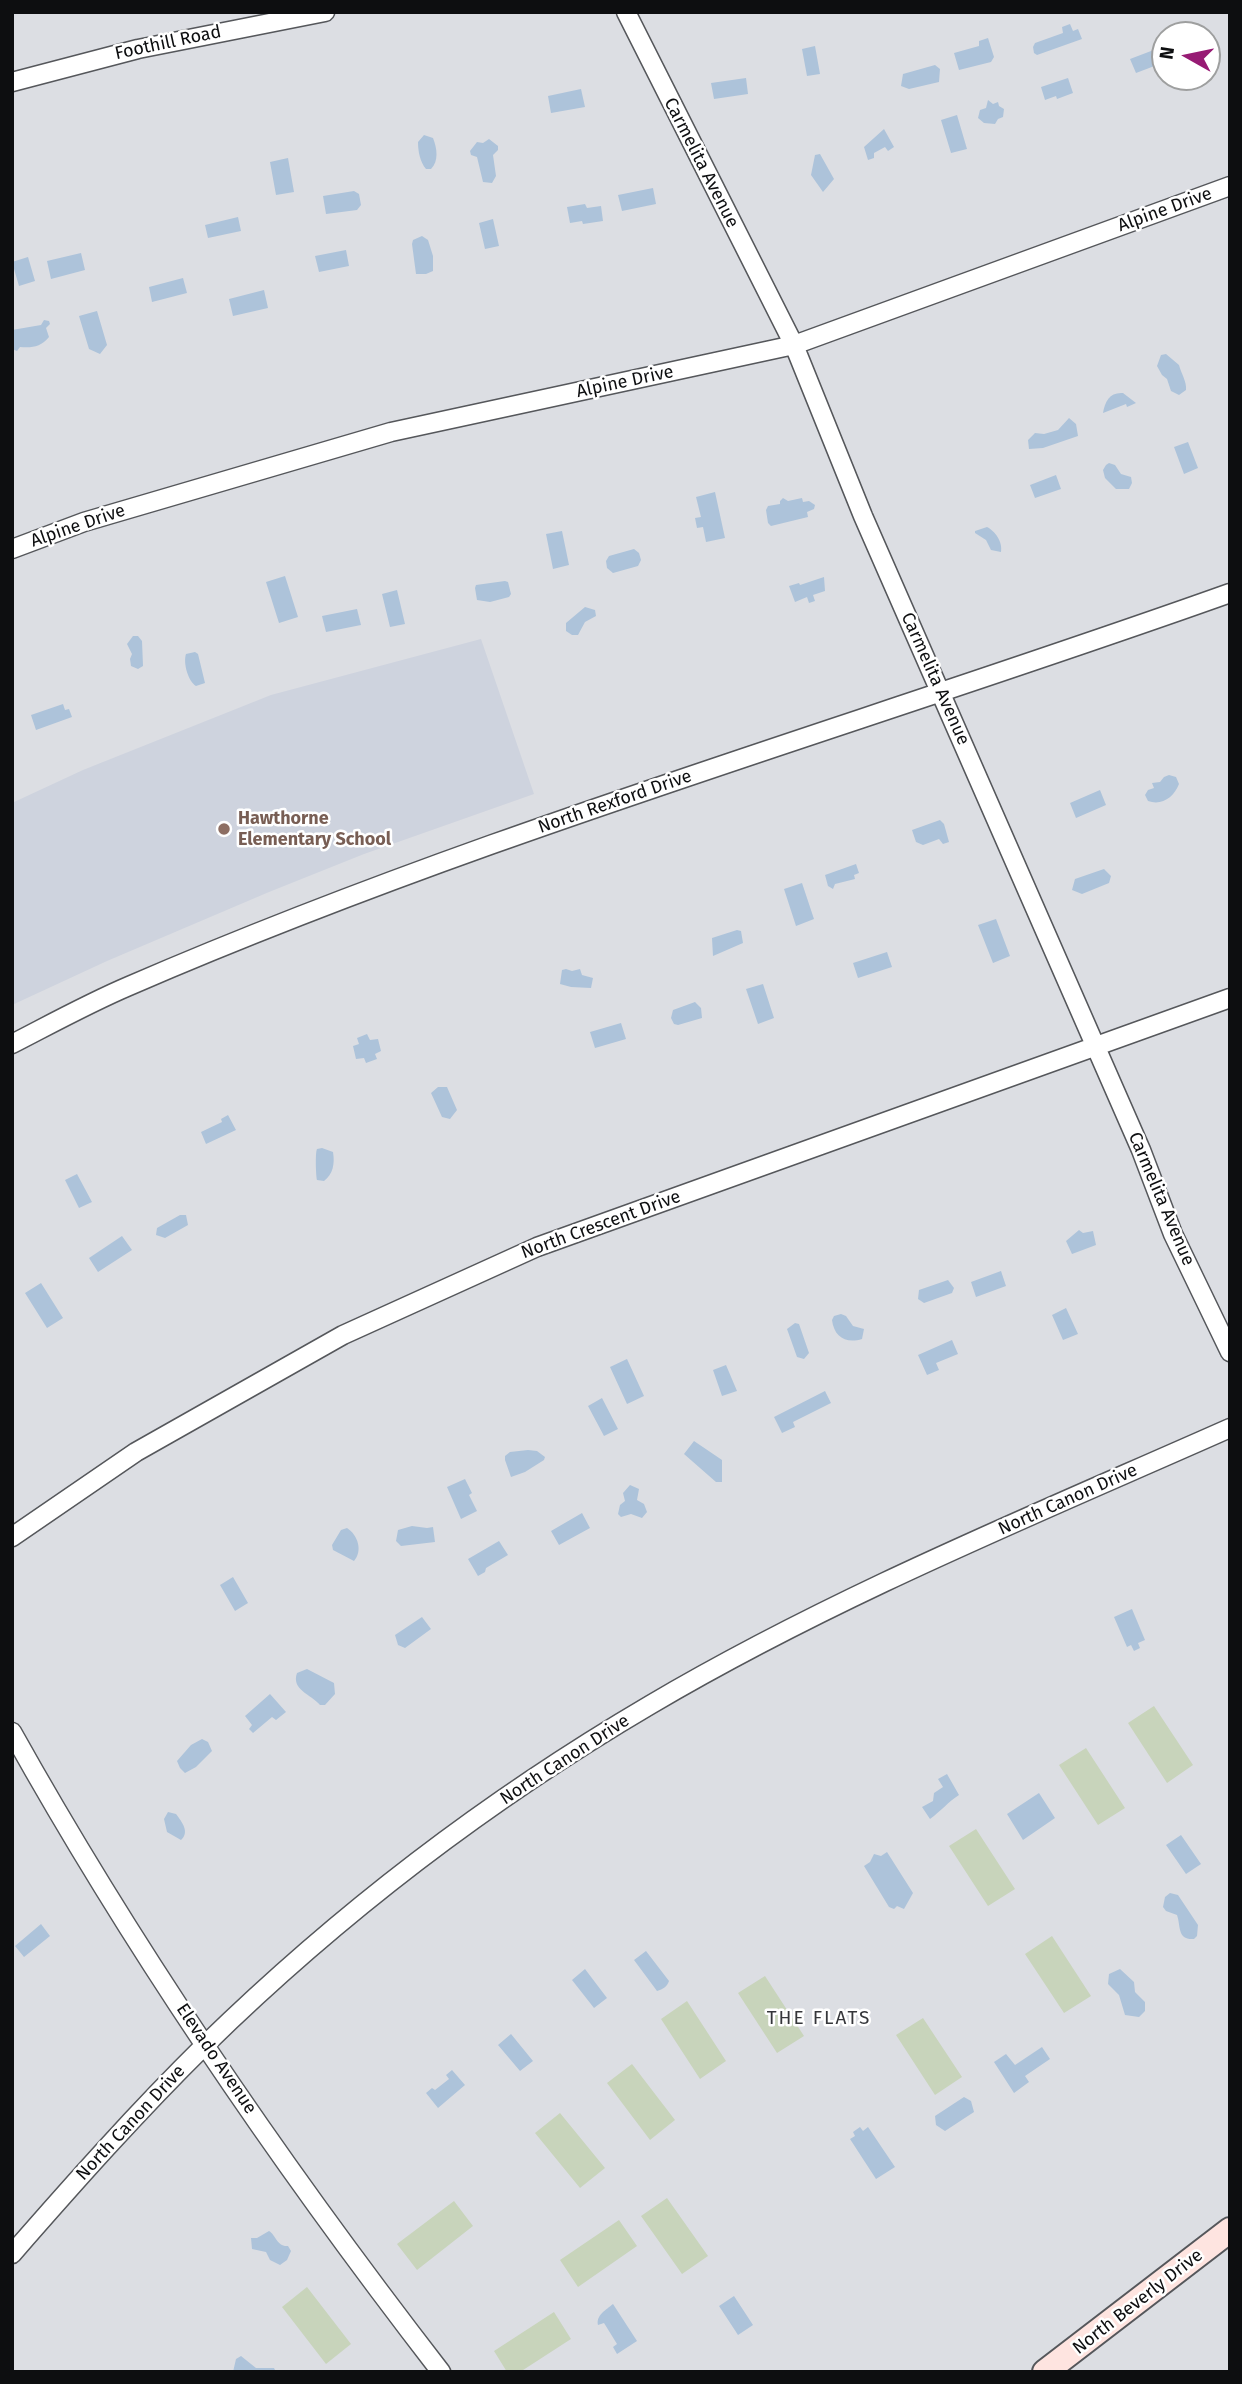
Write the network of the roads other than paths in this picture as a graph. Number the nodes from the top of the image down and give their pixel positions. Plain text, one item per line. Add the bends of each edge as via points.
1 (325, 12) edge
2 (626, 12) edge
3 (12, 82) edge
4 (1230, 186) edge
5 (794, 345) junction
6 (12, 549) edge
7 (1230, 593) edge
8 (940, 691) junction
9 (1230, 998) edge
10 (12, 1044) edge
11 (1094, 1047) junction
12 (1230, 1352) edge
13 (1230, 1428) edge
14 (12, 1537) edge
15 (12, 1732) edge
16 (206, 2044) junction
17 (1230, 2230) edge
18 (12, 2254) edge
19 (441, 2372) edge
20 (1045, 2372) edge

1 - 3 street, Foothill Road via 150,46
2 - 5 street, Carmelita Avenue
4 - 5 street, Alpine Drive
5 - 6 street, Alpine Drive via 391,432 84,522
5 - 8 street, Carmelita Avenue
7 - 8 street, North Rexford Drive
8 - 10 street, North Rexford Drive via 490,844 312,910 127,987
8 - 11 street, Carmelita Avenue
9 - 11 street, North Crescent Drive
11 - 12 street, Carmelita Avenue via 1173,1234
11 - 14 street, North Crescent Drive via 512,1258 343,1335 136,1452
13 - 16 street, North Canon Drive via 823,1612 649,1706 571,1754 419,1862 344,1921
15 - 16 street, Elevado Avenue
16 - 18 street, North Canon Drive
16 - 19 street, Elevado Avenue via 312,2198
17 - 20 street, North Beverly Drive

